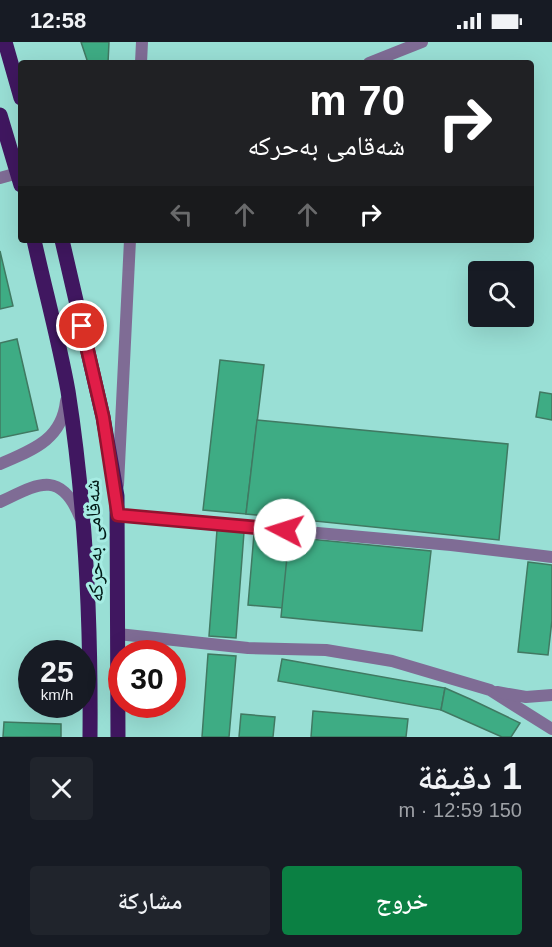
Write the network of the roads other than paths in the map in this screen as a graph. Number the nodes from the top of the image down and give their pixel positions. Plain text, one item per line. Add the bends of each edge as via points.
1 (5, 42) edge
2 (142, 42) edge
3 (422, 42) edge
4 (141, 60) edge
5 (377, 60) edge
6 (18, 88) edge
7 (0, 115) edge
8 (18, 173) edge
9 (0, 178) edge
10 (18, 179) edge
11 (35, 243) edge
12 (63, 243) edge
13 (130, 243) edge
14 (68, 391) junction
15 (0, 464) edge
16 (117, 495) junction
17 (0, 502) edge
18 (118, 515) junction
19 (82, 524) junction
20 (552, 557) edge
21 (118, 634) junction
22 (490, 690) junction
23 (552, 695) edge
24 (552, 729) edge
25 (90, 737) edge
26 (118, 737) edge

1 - 6 main road
2 - 4 street
3 - 5 street
7 - 8 main road
9 - 10 street
11 - 14 main road, شەقامی بەحرکە
12 - 16 main road, شەقامی بەحرکە
13 - 16 street
14 - 15 street via 65,414 51,437 43,445
14 - 19 main road, شەقامی بەحرکە
16 - 18 main road, شەقامی بەحرکە
17 - 19 street via 38,484 52,484 74,502
18 - 20 street
18 - 21 main road, شەقامی بەحرکە
19 - 25 main road, شەقامی بەحرکە via 91,652
21 - 22 street via 248,648 326,650 392,661
21 - 26 main road, شەقامی بەحرکە
22 - 23 street via 526,697
22 - 24 street

